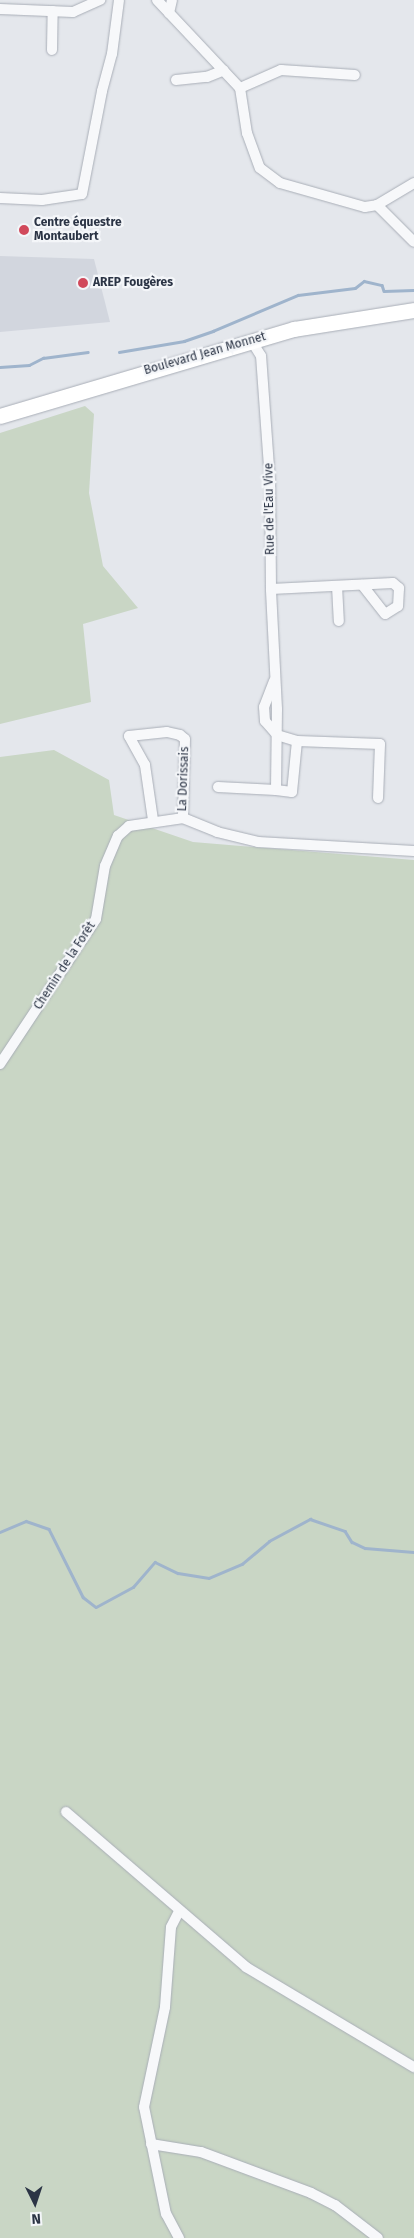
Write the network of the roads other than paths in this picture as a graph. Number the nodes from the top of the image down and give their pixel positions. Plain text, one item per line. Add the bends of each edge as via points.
1 (100, 0) edge
2 (118, 0) edge
3 (157, 0) edge
4 (172, 0) edge
5 (16, 5) edge
6 (0, 9) edge
7 (53, 11) junction
8 (169, 13) junction
9 (52, 50) dead end
10 (224, 70) junction
11 (355, 75) dead end
12 (176, 80) dead end
13 (240, 88) junction
14 (414, 183) edge
15 (0, 198) edge
16 (376, 205) junction
17 (414, 242) edge
18 (414, 310) edge
19 (251, 340) junction
20 (0, 416) edge
21 (362, 585) dead end
22 (337, 586) junction
23 (270, 589) junction
24 (339, 621) dead end
25 (277, 735) junction
26 (297, 741) junction
27 (218, 787) dead end
28 (276, 790) junction
29 (378, 798) dead end
30 (183, 818) junction
31 (153, 820) junction
32 (414, 851) edge
33 (0, 1064) edge
34 (66, 1812) dead end
35 (179, 1911) junction
36 (414, 2067) edge
37 (151, 2144) junction
38 (178, 2238) edge
39 (378, 2238) edge

1 - 7 street via 73,12
2 - 15 street via 112,54 82,194 42,200
3 - 8 street
4 - 8 street
5 - 6 street
5 - 7 street
7 - 9 street
8 - 10 street
10 - 12 street via 207,77
10 - 13 street
11 - 13 street via 280,70
13 - 16 street via 247,133 260,168 280,183 365,207
14 - 16 street
16 - 17 street
18 - 19 main road, Boulevard Jean Monnet via 332,321
19 - 20 main road, Boulevard Jean Monnet
19 - 23 street, Rue de l'Eau Vive via 260,356 263,374 270,481
21 - 22 street
22 - 23 street
22 - 24 street
23 - 25 street, Rue de l'Eau Vive
25 - 26 street
25 - 28 street, Rue de l'Eau Vive
26 - 28 street via 292,792
26 - 29 street via 380,744
27 - 28 street
30 - 31 street, Chemin de la Forêt
30 - 31 street, La Dorissais via 185,740 180,734 167,732 129,736 145,765
30 - 32 street, Chemin de la Forêt via 217,832 258,842
31 - 33 street, Chemin de la Forêt via 129,826 118,836 105,866 96,919
34 - 35 street
35 - 36 street via 246,1967
35 - 37 street via 171,1927 165,2007 144,2107
37 - 38 street via 166,2214
37 - 39 street via 201,2152 311,2193 362,2223

